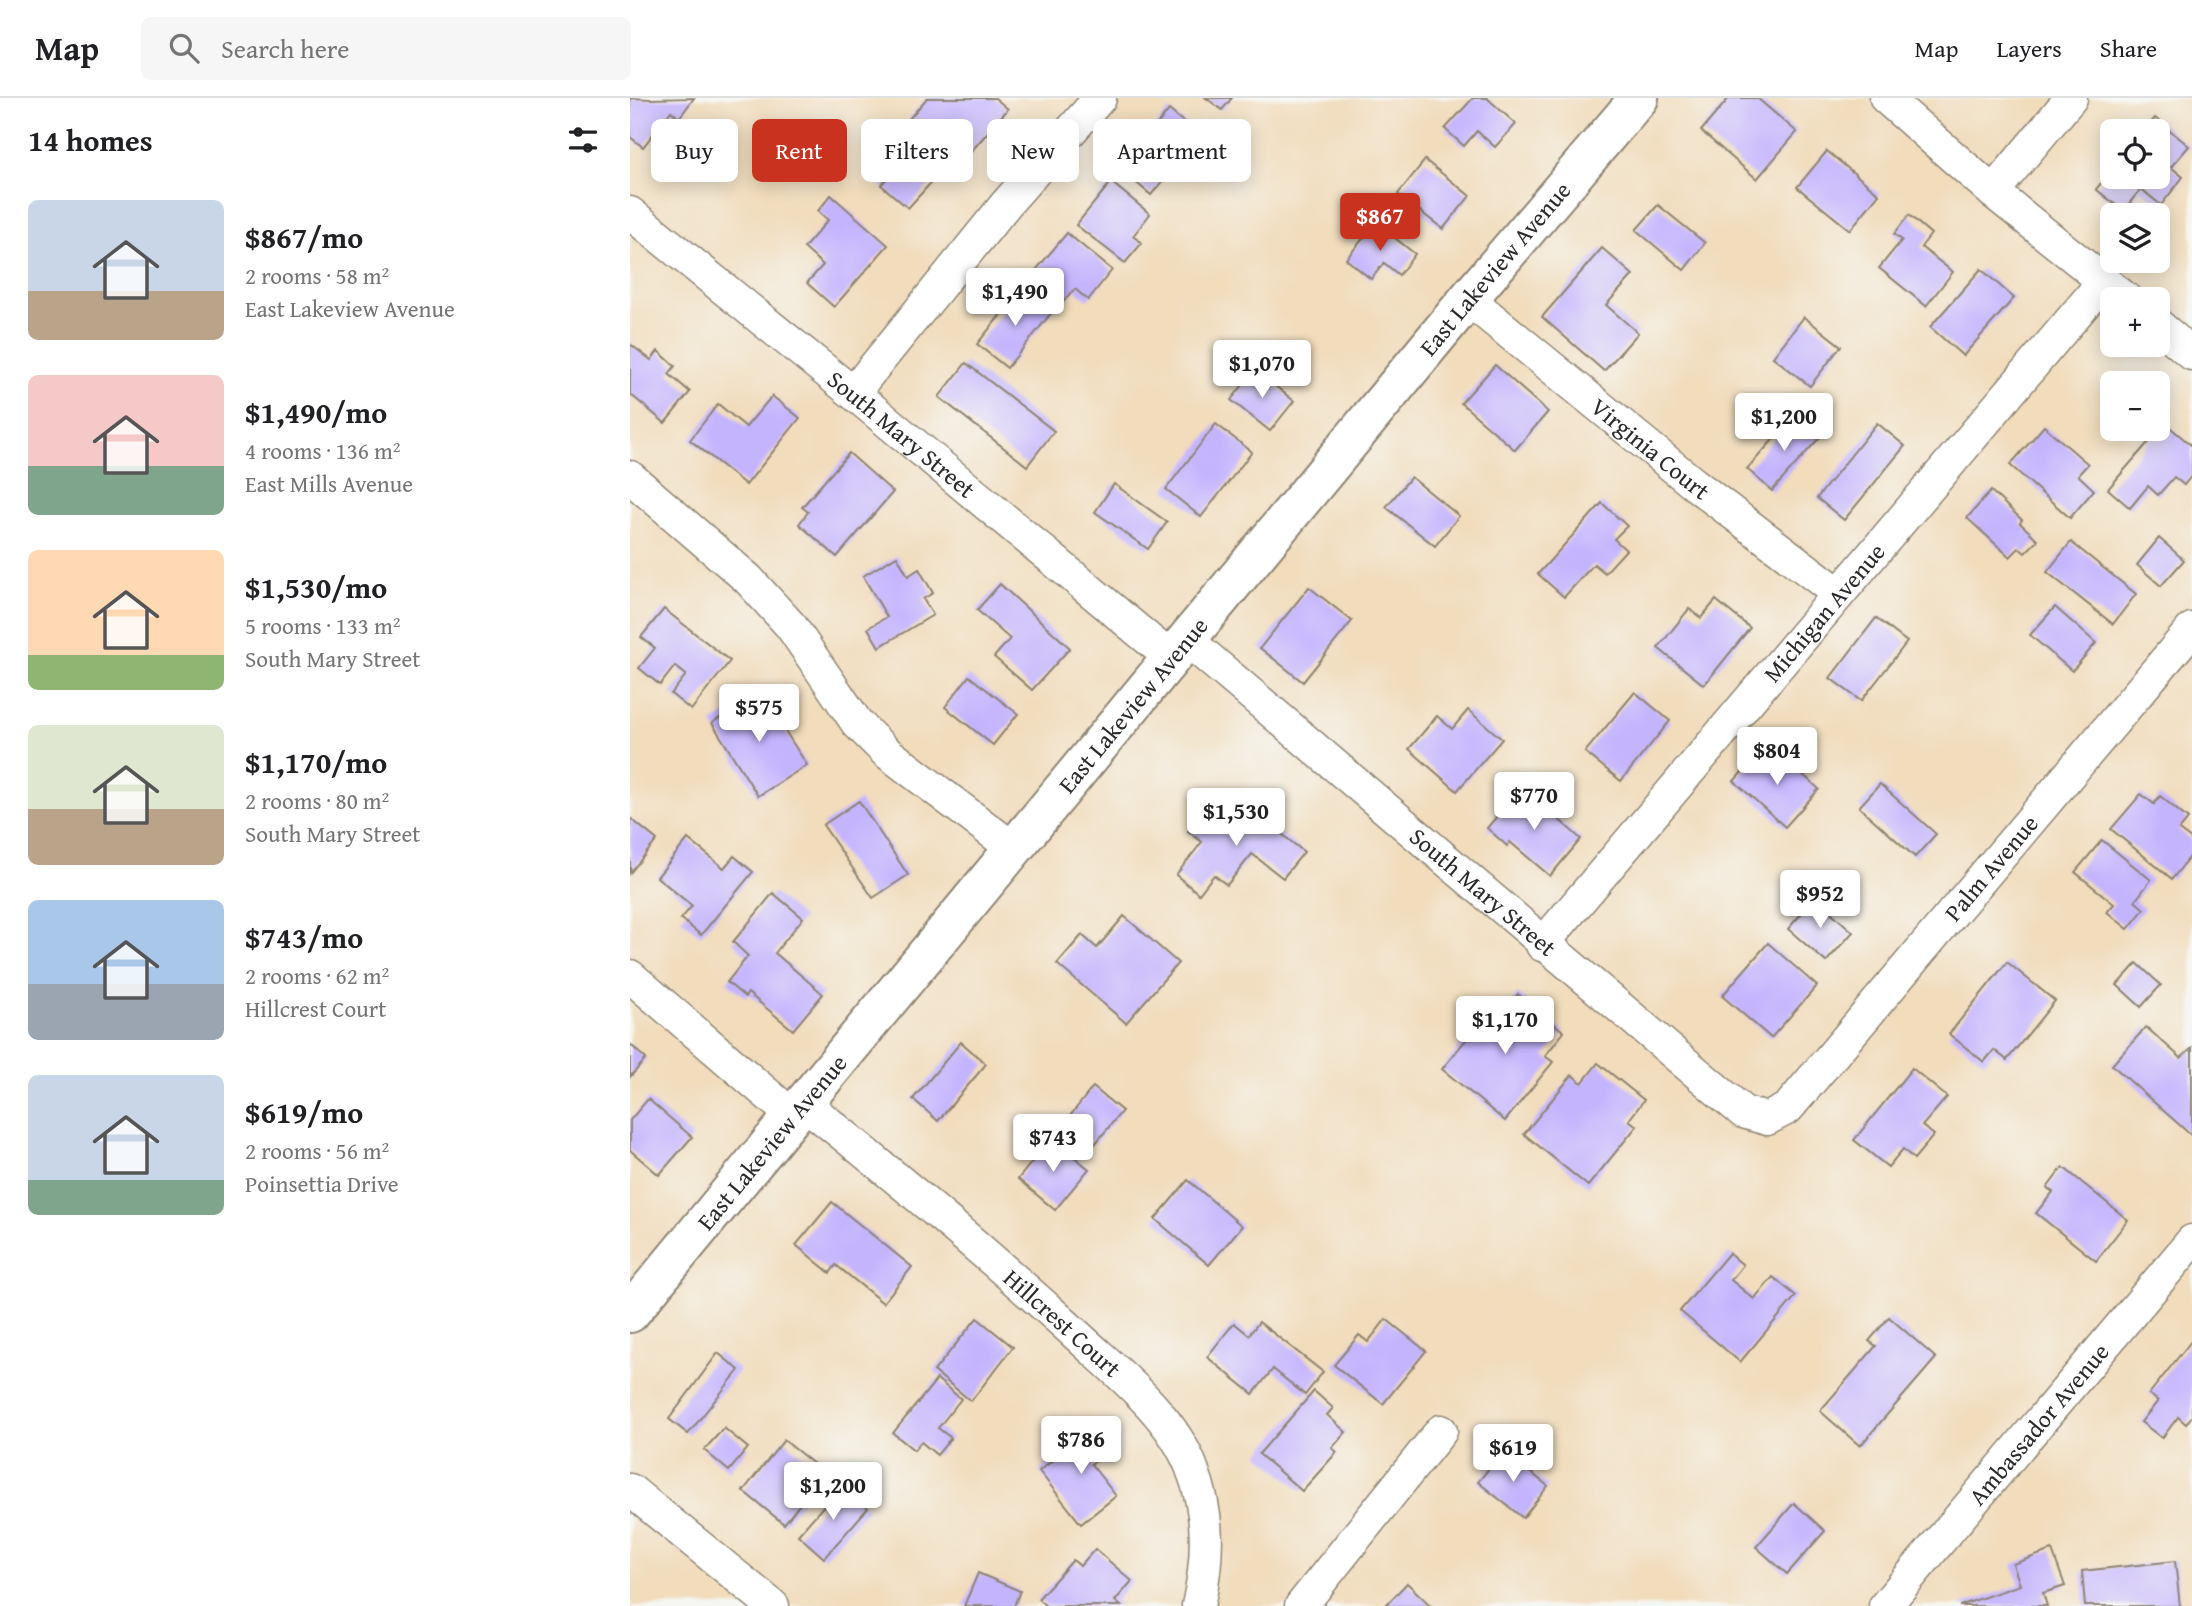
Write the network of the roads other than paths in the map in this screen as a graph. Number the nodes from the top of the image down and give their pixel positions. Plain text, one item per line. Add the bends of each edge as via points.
1 (1100, 98) edge
2 (1639, 98) edge
3 (1886, 98) edge
4 (2071, 98) edge
5 (1993, 192) junction
6 (630, 213) edge
7 (2111, 287) edge
8 (1468, 299) junction
9 (2100, 307) edge
10 (2170, 336) edge
11 (2192, 354) edge
12 (853, 393) junction
13 (630, 477) edge
14 (1839, 594) junction
15 (2192, 629) edge
16 (1179, 648) junction
17 (1014, 849) junction
18 (1542, 944) junction
19 (630, 976) edge
20 (1788, 1108) joint
21 (799, 1111) junction
22 (2192, 1241) edge
23 (630, 1313) edge
24 (1441, 1431) dead end
25 (630, 1490) edge
26 (773, 1606) edge
27 (1198, 1606) edge
28 (1301, 1606) edge
29 (1885, 1606) edge

1 - 12 street via 1006,204
2 - 8 street, East Lakeview Avenue
3 - 5 street
4 - 5 street
5 - 7 street
6 - 12 street, South Mary Street
8 - 14 street, Virginia Court via 1693,483
8 - 16 street, East Lakeview Avenue
9 - 14 street, Michigan Avenue
10 - 11 street
12 - 16 street, South Mary Street
13 - 17 street via 748,579 782,616 857,723 885,751
14 - 18 street, Michigan Avenue
15 - 20 street, Palm Avenue
16 - 17 street, East Lakeview Avenue
16 - 18 street, South Mary Street via 1348,773
17 - 21 street, East Lakeview Avenue
18 - 20 street, South Mary Street via 1743,1112 1767,1119
19 - 21 street, Hillcrest Court
21 - 23 street, East Lakeview Avenue
21 - 27 street, Hillcrest Court via 1039,1300 1166,1424 1190,1463 1203,1498 1206,1566
22 - 29 street, Ambassador Avenue
24 - 28 street
25 - 26 street

